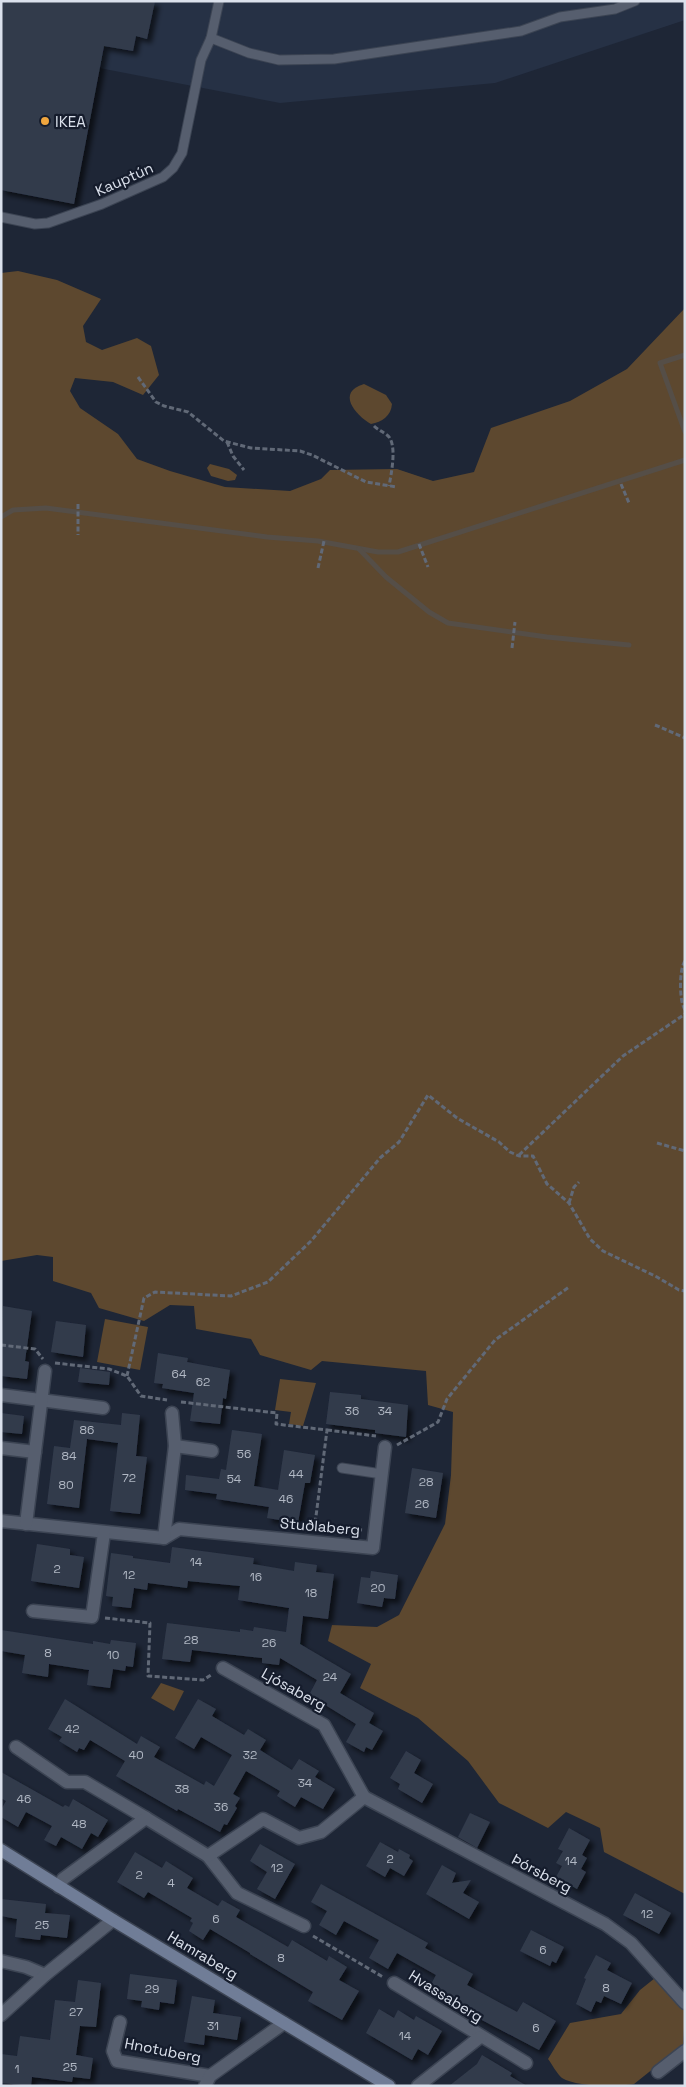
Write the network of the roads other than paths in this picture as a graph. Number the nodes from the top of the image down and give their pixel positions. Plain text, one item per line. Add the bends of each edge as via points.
1 (219, 1) edge
2 (635, 1) edge
3 (211, 38) junction
4 (1, 217) edge
5 (45, 1371) dead end
6 (1, 1395) edge
7 (42, 1400) junction
8 (103, 1408) dead end
9 (172, 1413) dead end
10 (383, 1442) road end
11 (175, 1446) junction
12 (1, 1448) edge
13 (212, 1450) dead end
14 (35, 1452) junction
15 (342, 1468) dead end
16 (382, 1474) junction
17 (1, 1521) edge
18 (26, 1524) junction
19 (104, 1533) junction
20 (164, 1538) junction
21 (34, 1611) dead end
22 (223, 1668) road end
23 (16, 1747) dead end
24 (364, 1797) junction
25 (146, 1818) junction
26 (1, 1850) edge
27 (208, 1856) junction
28 (59, 1887) junction
29 (113, 1920) junction
30 (304, 1926) road end
31 (1, 1961) edge
32 (45, 1975) junction
33 (394, 1983) road end
34 (685, 2003) edge
35 (1, 2015) edge
36 (120, 2022) dead end
37 (284, 2023) junction
38 (480, 2037) junction
39 (685, 2051) edge
40 (526, 2063) dead end
41 (658, 2072) dead end
42 (208, 2081) edge
43 (389, 2086) edge
44 (418, 2086) edge

1 - 3 lane, Kauptún
2 - 3 lane via 615,9 560,17 521,31 334,59 279,60 249,53
3 - 4 lane, Kauptún via 201,60 182,153 163,177 48,223 35,224
5 - 7 street
6 - 7 street
7 - 8 street
7 - 14 street
9 - 11 street
10 - 16 street, Stuðlaberg
11 - 13 street
11 - 20 street
12 - 14 street
14 - 18 street
15 - 16 lane
16 - 20 street, Stuðlaberg via 373,1548 179,1529
17 - 18 street, Stuðlaberg
18 - 19 street, Stuðlaberg
19 - 20 street, Stuðlaberg
19 - 21 street via 92,1617
22 - 24 street, Ljósaberg via 324,1725
23 - 25 street via 67,1782 85,1782
24 - 27 street via 321,1832 299,1838 263,1819
24 - 34 street, Þórsberg via 605,1924 631,1943
25 - 27 street
25 - 28 street via 63,1879
26 - 28 street, Hamraberg
27 - 30 street via 237,1893
28 - 29 street, Hamraberg
29 - 32 street
29 - 37 street, Hamraberg
31 - 32 street
32 - 35 street
33 - 38 street, Hvassaberg
36 - 42 street, Hnotuberg via 113,2051 117,2061
37 - 42 street, Hnotuberg
37 - 43 street, Hamraberg
38 - 40 street, Hvassaberg
38 - 44 street, Hvassaberg
39 - 41 street

